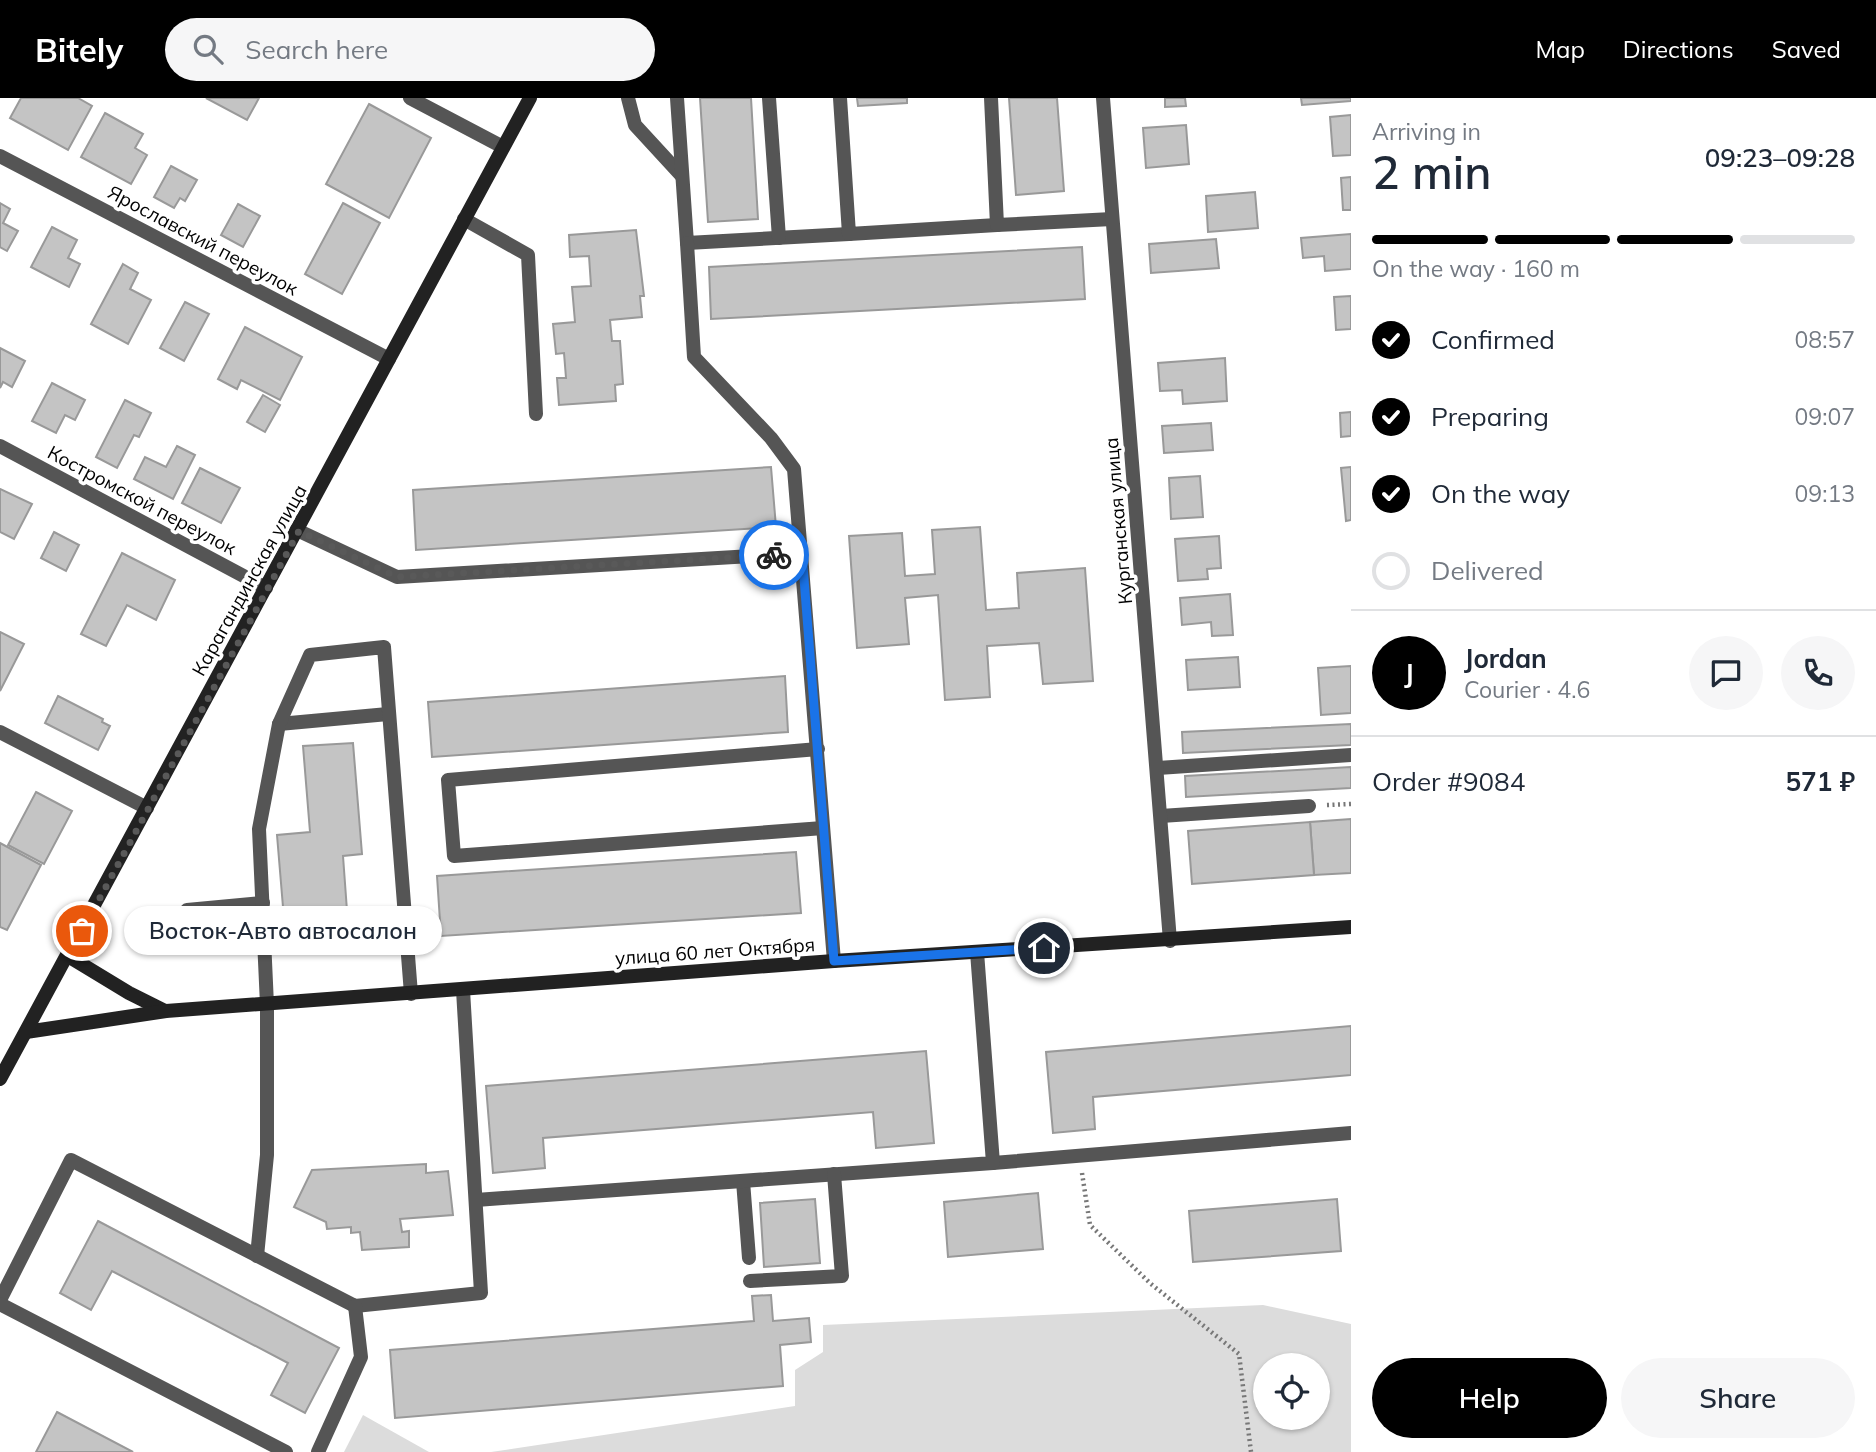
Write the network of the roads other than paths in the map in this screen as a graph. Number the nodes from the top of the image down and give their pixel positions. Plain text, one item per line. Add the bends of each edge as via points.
1 (411, 98) edge
2 (530, 98) edge
3 (628, 98) edge
4 (677, 98) edge
5 (769, 98) edge
6 (840, 98) edge
7 (991, 98) edge
8 (1102, 98) edge
9 (503, 147) junction
10 (0, 156) edge
11 (681, 175) junction
12 (464, 219) junction
13 (1112, 219) junction
14 (998, 225) junction
15 (849, 234) junction
16 (779, 238) junction
17 (687, 243) junction
18 (389, 359) junction
19 (536, 414) dead end
20 (0, 446) edge
21 (299, 531) junction
22 (802, 553) junction
23 (267, 588) junction
24 (388, 714) junction
25 (279, 724) junction
26 (0, 732) edge
27 (818, 749) junction
28 (1351, 755) edge
29 (1158, 768) junction
30 (1309, 806) dead end
31 (147, 807) junction
32 (1161, 816) junction
33 (823, 828) junction
34 (262, 903) junction
35 (187, 910) dead end
36 (1351, 927) edge
37 (1170, 941) junction
38 (977, 952) junction
39 (68, 956) junction
40 (834, 961) junction
41 (463, 990) junction
42 (411, 994) junction
43 (267, 1005) junction
44 (166, 1012) junction
45 (26, 1032) junction
46 (0, 1079) edge
47 (1351, 1133) edge
48 (993, 1163) junction
49 (834, 1174) junction
50 (743, 1181) junction
51 (476, 1200) junction
52 (257, 1256) junction
53 (749, 1258) dead end
54 (750, 1281) dead end
55 (0, 1302) edge
56 (355, 1306) junction
57 (286, 1452) edge
58 (318, 1452) edge

1 - 9 street
2 - 9 main road, Карагандинская улица
3 - 11 street via 635,125
4 - 11 street
5 - 16 street
6 - 15 street
7 - 14 street
8 - 13 street, Курганская улица
9 - 12 main road, Карагандинская улица
10 - 18 street, Ярославский переулок
11 - 17 street
12 - 18 main road, Карагандинская улица
12 - 19 street via 528,255
13 - 14 street
13 - 29 street, Курганская улица
14 - 15 street
15 - 16 street
16 - 17 street
17 - 22 street via 694,357 794,469
18 - 21 main road, Карагандинская улица
20 - 23 street, Костромской переулок
21 - 22 street via 397,577
21 - 23 main road, Карагандинская улица
22 - 27 street
23 - 31 main road, Карагандинская улица
24 - 25 street
24 - 25 street via 384,647 310,655
24 - 42 street
25 - 34 street via 259,829
26 - 31 street
27 - 33 street
27 - 33 street via 448,780 454,856
28 - 29 street
29 - 32 street, Курганская улица
30 - 32 street
31 - 39 main road, Карагандинская улица
32 - 37 street, Курганская улица
33 - 40 street
34 - 35 street
34 - 43 street
36 - 37 main road, улица 60 лет Октября
37 - 38 main road, улица 60 лет Октября
38 - 40 main road, улица 60 лет Октября
38 - 48 street
39 - 44 main road
39 - 45 main road, Карагандинская улица
40 - 41 main road, улица 60 лет Октября
41 - 42 main road, улица 60 лет Октября
41 - 51 street
42 - 43 main road, улица 60 лет Октября
43 - 44 main road, улица 60 лет Октября
43 - 52 street via 267,1155
44 - 45 main road, улица 60 лет Октября
45 - 46 main road, Карагандинская улица
47 - 48 street
48 - 49 street
49 - 50 street
49 - 54 street via 842,1276
50 - 51 street
50 - 53 street
51 - 56 street via 481,1293
52 - 55 street via 71,1160
52 - 56 street
55 - 57 street
56 - 58 street via 361,1357

